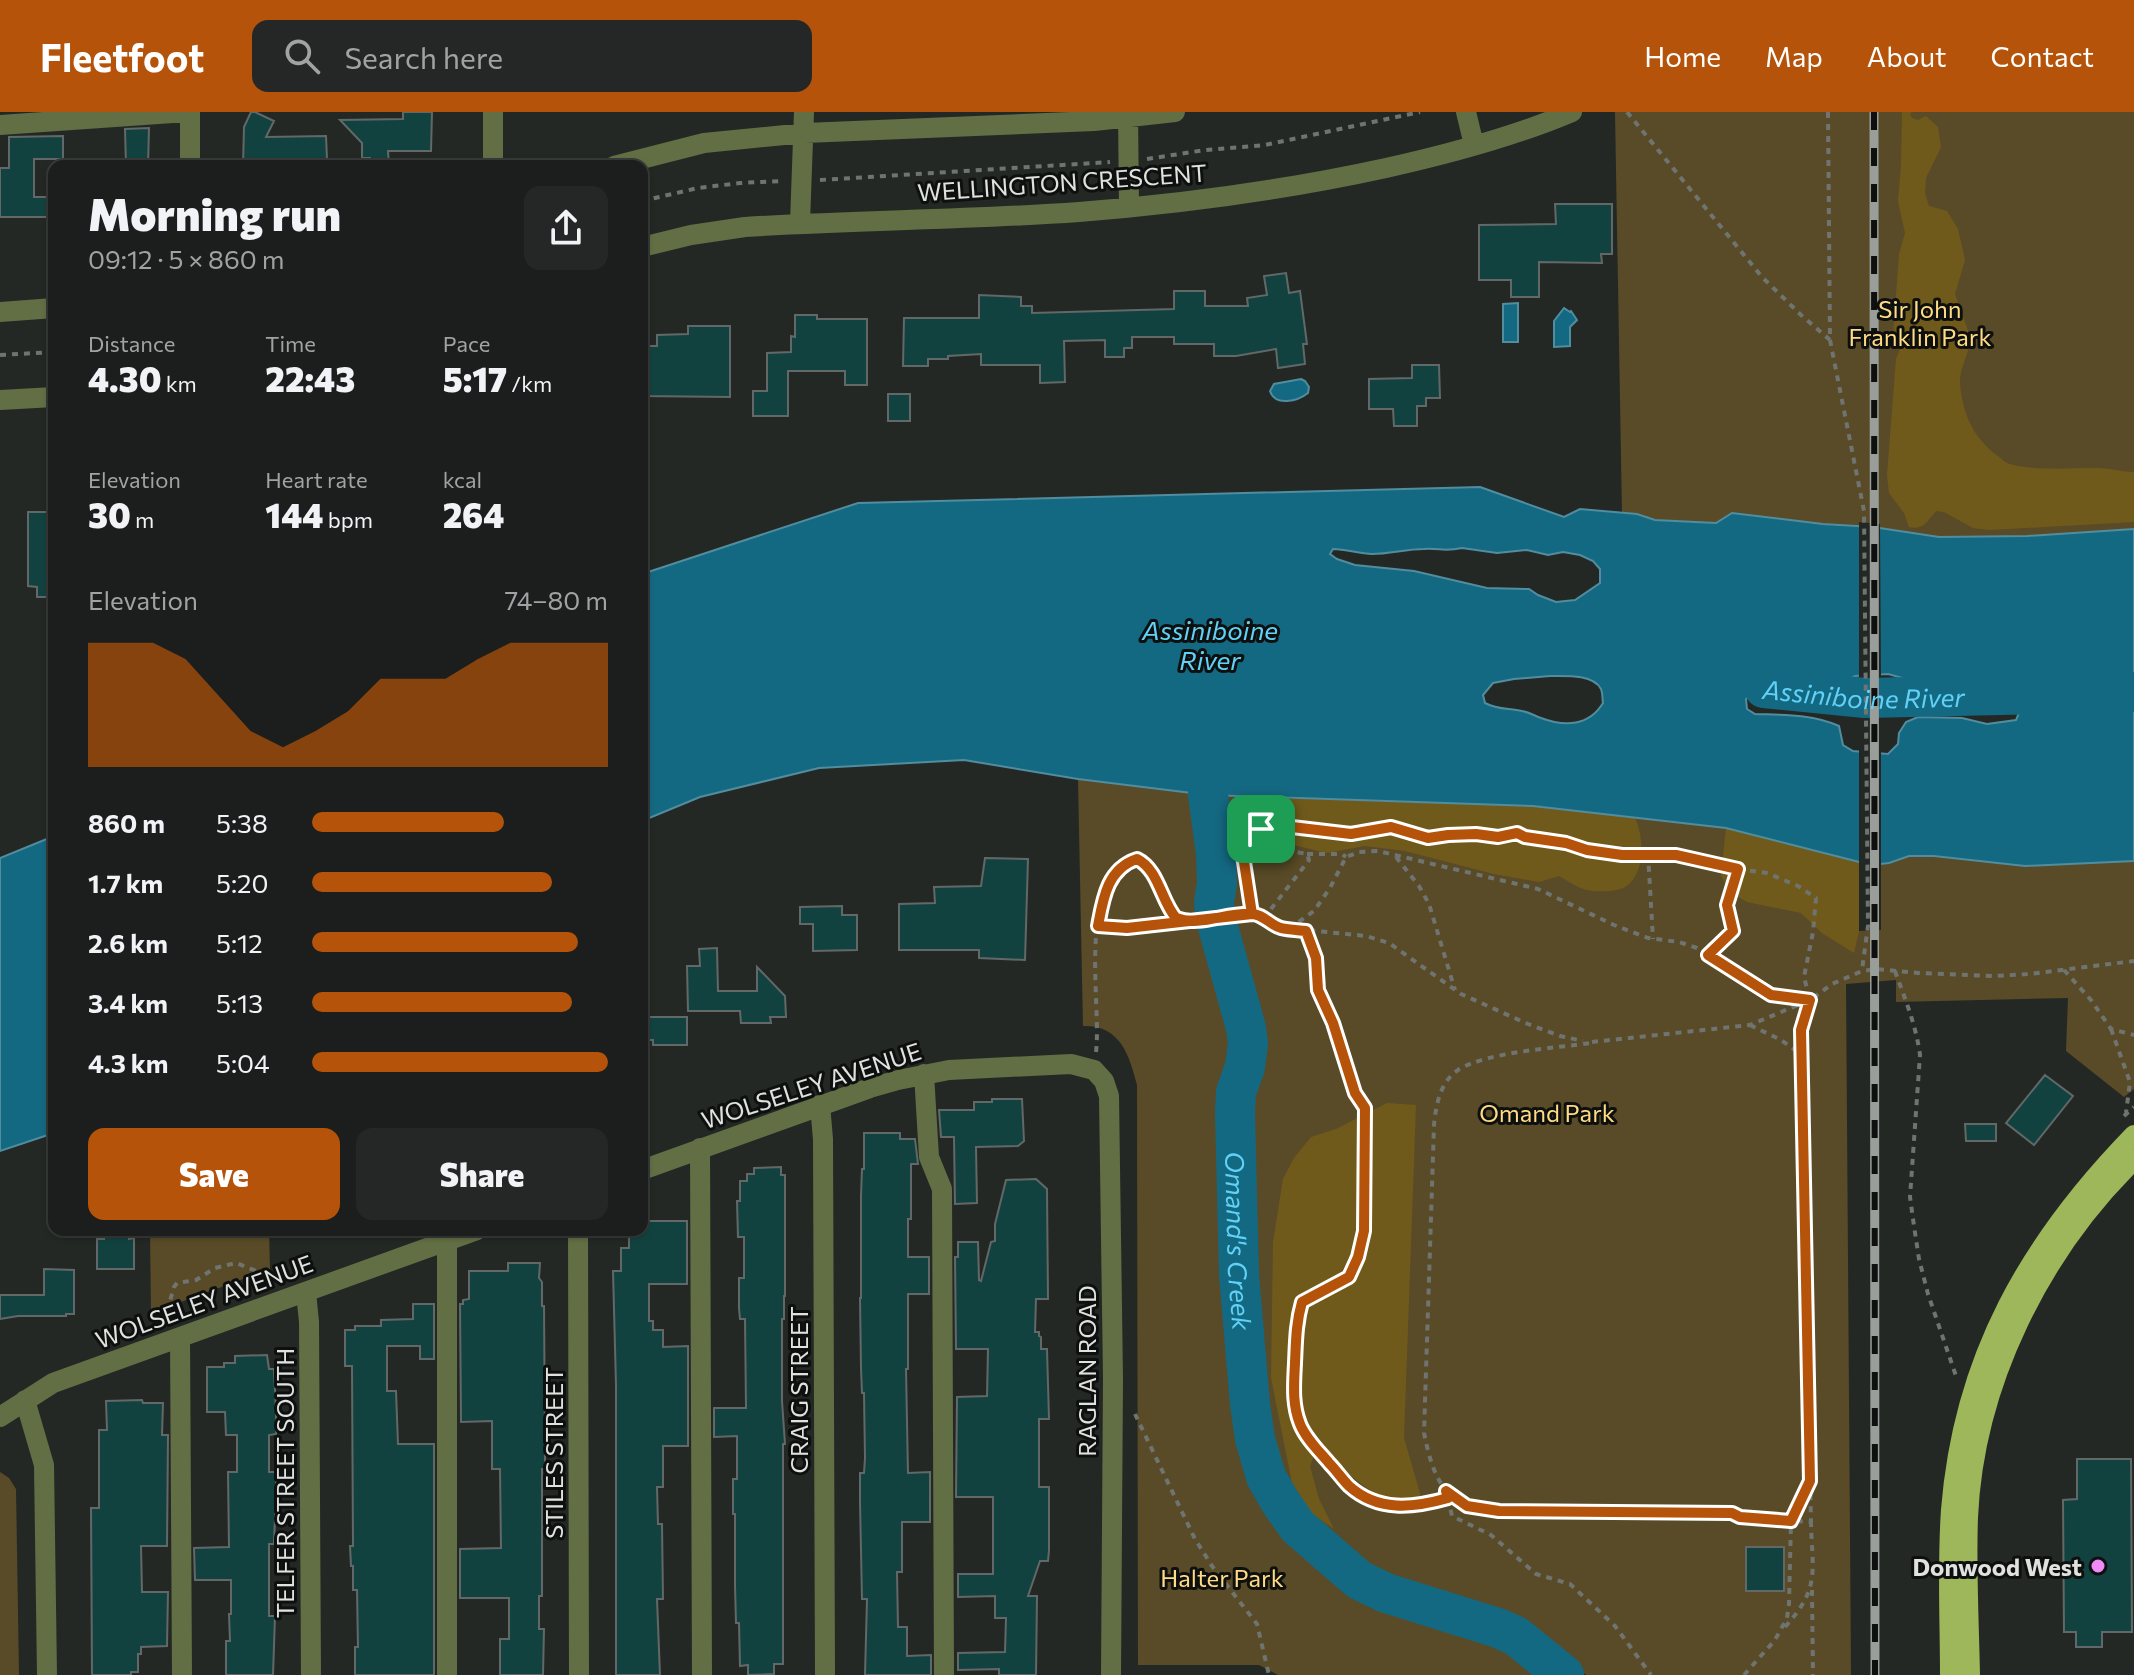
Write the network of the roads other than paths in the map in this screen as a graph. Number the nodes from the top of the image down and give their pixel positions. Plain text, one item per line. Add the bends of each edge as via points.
1 (188, 112) edge
2 (493, 112) edge
3 (804, 112) edge
4 (1175, 112) edge
5 (1466, 112) edge
6 (1572, 112) edge
7 (1128, 115) edge
8 (43, 117) edge
9 (0, 125) edge
10 (805, 133) junction
11 (1474, 145) junction
12 (190, 160) edge
13 (493, 160) edge
14 (637, 160) edge
15 (1129, 207) junction
16 (800, 223) junction
17 (648, 246) edge
18 (48, 308) edge
19 (0, 312) edge
20 (48, 397) edge
21 (0, 400) edge
22 (1094, 1070) joint
23 (924, 1074) junction
24 (820, 1105) junction
25 (2134, 1135) edge
26 (700, 1148) junction
27 (2134, 1160) edge
28 (648, 1168) edge
29 (461, 1236) edge
30 (578, 1236) edge
31 (447, 1241) junction
32 (306, 1292) junction
33 (180, 1338) junction
34 (25, 1400) junction
35 (0, 1417) edge
36 (47, 1675) edge
37 (182, 1675) edge
38 (311, 1675) edge
39 (447, 1675) edge
40 (579, 1675) edge
41 (702, 1675) edge
42 (825, 1675) edge
43 (944, 1675) edge
44 (1111, 1675) edge
45 (1950, 1675) edge
46 (1970, 1675) edge

1 - 8 street
1 - 12 street
2 - 13 street
3 - 10 street
4 - 7 street
5 - 11 street
6 - 11 street, WELLINGTON CRESCENT
7 - 10 street via 1079,122
7 - 15 street
8 - 9 street
10 - 14 street via 704,143
10 - 16 street
11 - 15 street, WELLINGTON CRESCENT via 1322,181
15 - 16 street, WELLINGTON CRESCENT
16 - 17 street, WELLINGTON CRESCENT via 715,230
18 - 19 street
20 - 21 street
22 - 23 street, WOLSELEY AVENUE via 1051,1063
22 - 44 street, RAGLAN ROAD via 1109,1096
23 - 24 street, WOLSELEY AVENUE
23 - 43 street via 929,1157 942,1189
24 - 26 street, WOLSELEY AVENUE
24 - 42 street, CRAIG STREET
25 - 45 main road via 2067,1212 2031,1265 1996,1326 1977,1377 1959,1447 1951,1510
26 - 28 street, WOLSELEY AVENUE
26 - 41 street
27 - 46 main road via 2076,1227 2048,1269 2004,1353 1989,1398 1968,1517
29 - 31 street, WOLSELEY AVENUE
30 - 40 street, STILES STREET
31 - 32 street, WOLSELEY AVENUE
31 - 39 street
32 - 33 street, WOLSELEY AVENUE
32 - 38 street, TELFER STREET SOUTH
33 - 34 street, WOLSELEY AVENUE via 53,1383
33 - 37 street
34 - 35 street, WOLSELEY AVENUE
34 - 36 street via 44,1465

